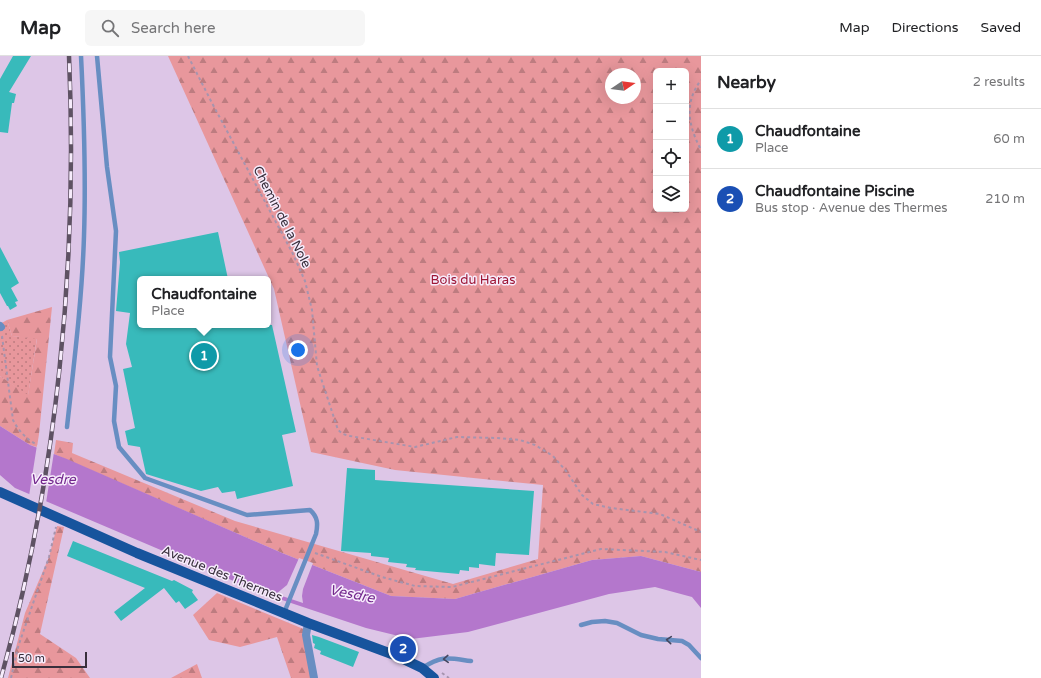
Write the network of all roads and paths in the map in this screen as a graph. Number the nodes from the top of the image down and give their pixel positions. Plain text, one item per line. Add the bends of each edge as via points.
1 (81, 56) edge
2 (97, 56) edge
3 (188, 56) edge
4 (701, 80) edge
5 (701, 148) edge
6 (0, 326) edge
7 (67, 427) dead end
8 (36, 444) dead end
9 (0, 492) edge
10 (58, 518) junction
11 (701, 532) edge
12 (309, 551) junction
13 (701, 560) edge
14 (284, 613) junction
15 (308, 623) junction
16 (581, 625) dead end
17 (701, 658) edge
18 (472, 661) dead end
19 (422, 668) junction
20 (11, 678) edge
21 (314, 678) edge
22 (434, 678) edge

1 - 7 lane via 85,140 84,237
2 - 12 lane via 106,167 116,231 110,357 116,386 114,421 119,447 145,478 247,515 310,510 318,522
3 - 11 path, Chemin de la Nole via 305,281 312,310 318,366 338,430 350,436 415,447 457,437 520,440 535,445 553,456 582,495 593,504 660,514
4 - 5 path via 695,89 689,117 692,133
6 - 8 path via 13,420 16,427
9 - 10 main road, Avenue des Thermes
10 - 14 main road, Avenue des Thermes
10 - 20 path via 49,557 18,647
12 - 13 path via 415,586 452,587 602,549 665,552
12 - 14 lane
14 - 15 main road, Avenue des Thermes
15 - 19 main road, Avenue des Thermes
15 - 21 street via 306,635
17 -> 16 lane via 682,641 640,635 617,623 605,621
18 -> 19 lane via 446,658
19 - 22 main road, Avenue des Thermes

